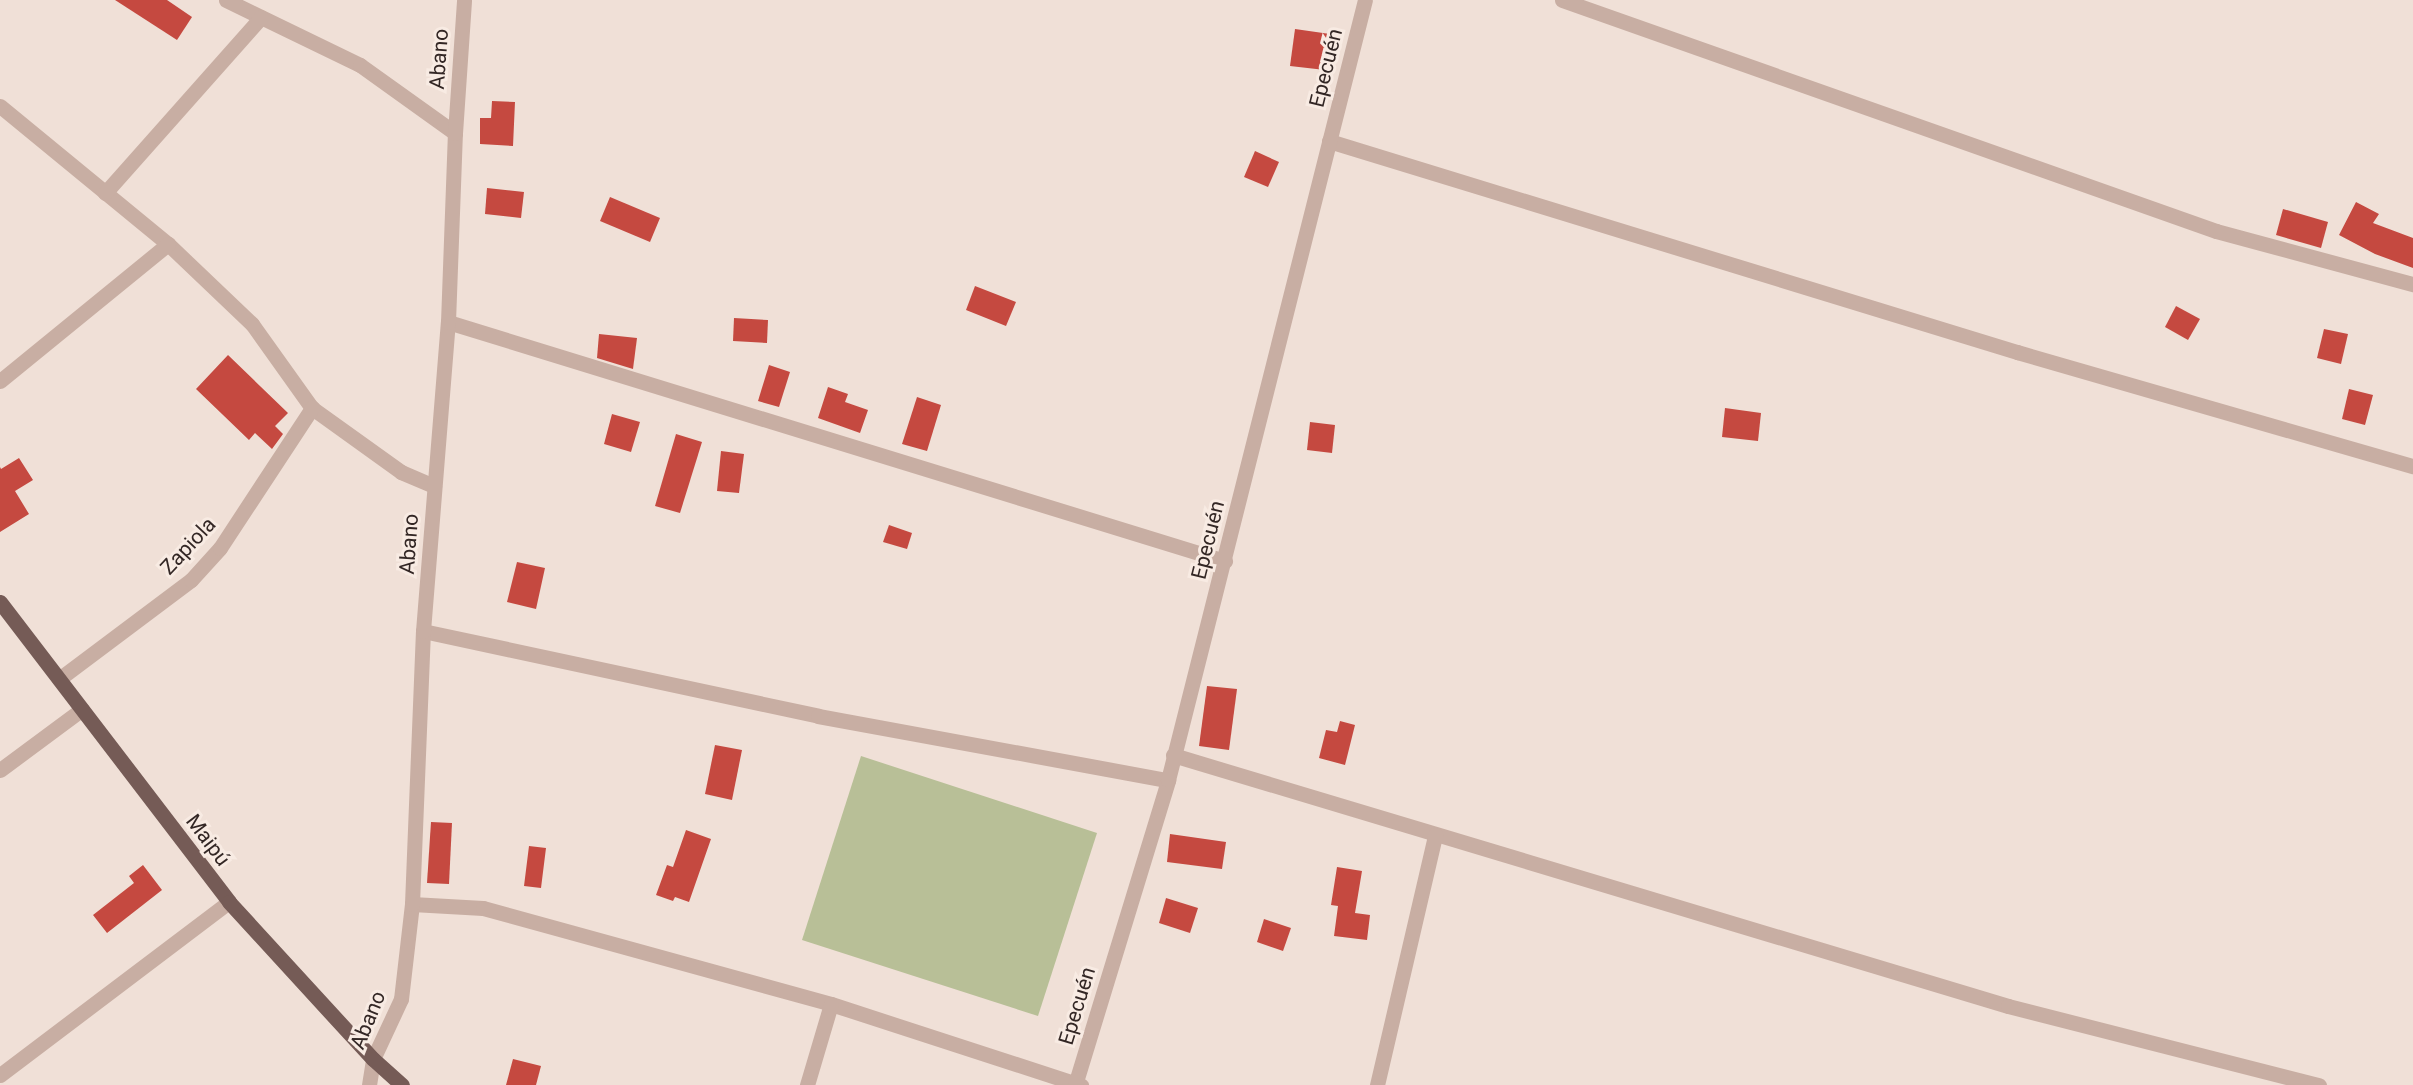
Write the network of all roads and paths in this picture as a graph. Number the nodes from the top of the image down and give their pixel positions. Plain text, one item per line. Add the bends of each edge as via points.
1 (226, 0) edge
2 (464, 0) edge
3 (1365, 0) edge
4 (1562, 0) edge
5 (261, 16) junction
6 (0, 106) edge
7 (455, 133) junction
8 (1329, 141) junction
9 (105, 193) junction
10 (168, 244) junction
11 (2413, 284) edge
12 (448, 322) junction
13 (0, 381) edge
14 (312, 408) junction
15 (2413, 466) edge
16 (434, 486) junction
17 (1225, 561) junction
18 (0, 602) edge
19 (423, 631) junction
20 (59, 680) junction
21 (82, 709) junction
22 (1173, 755) junction
23 (0, 770) edge
24 (1168, 780) junction
25 (1435, 835) junction
26 (229, 902) junction
27 (412, 904) junction
28 (831, 1004) junction
29 (373, 1059) junction
30 (0, 1075) edge
31 (1077, 1084) edge
32 (369, 1085) edge
33 (402, 1085) edge
34 (807, 1085) edge
35 (1377, 1085) edge
36 (2319, 1085) edge

1 - 5 street
2 - 7 street, Abano
3 - 8 street, Epecuén
4 - 11 street via 2216,231
5 - 7 street via 360,65
5 - 9 street
6 - 9 street
7 - 12 street, Abano
8 - 15 street via 2017,352
8 - 17 street, Epecuén
9 - 10 street
10 - 13 street
10 - 14 street via 252,324
12 - 16 street, Abano
12 - 17 street
14 - 16 street via 401,472
14 - 20 street, Zapiola via 220,548 191,580
16 - 19 street, Abano
17 - 22 street, Epecuén
18 - 20 main road, Maipú
19 - 24 street via 818,716
19 - 27 street, Abano
20 - 21 main road, Maipú
21 - 23 street
21 - 26 main road, Maipú
22 - 24 street, Epecuén
22 - 25 street
24 - 31 street, Epecuén
25 - 35 street
25 - 36 street via 2008,1006
26 - 29 main road, Maipú
26 - 30 street
27 - 28 street via 483,908
27 - 29 street, Abano via 401,999
28 - 31 street
28 - 34 street
29 - 32 street, Abano
29 - 33 main road, Maipú

